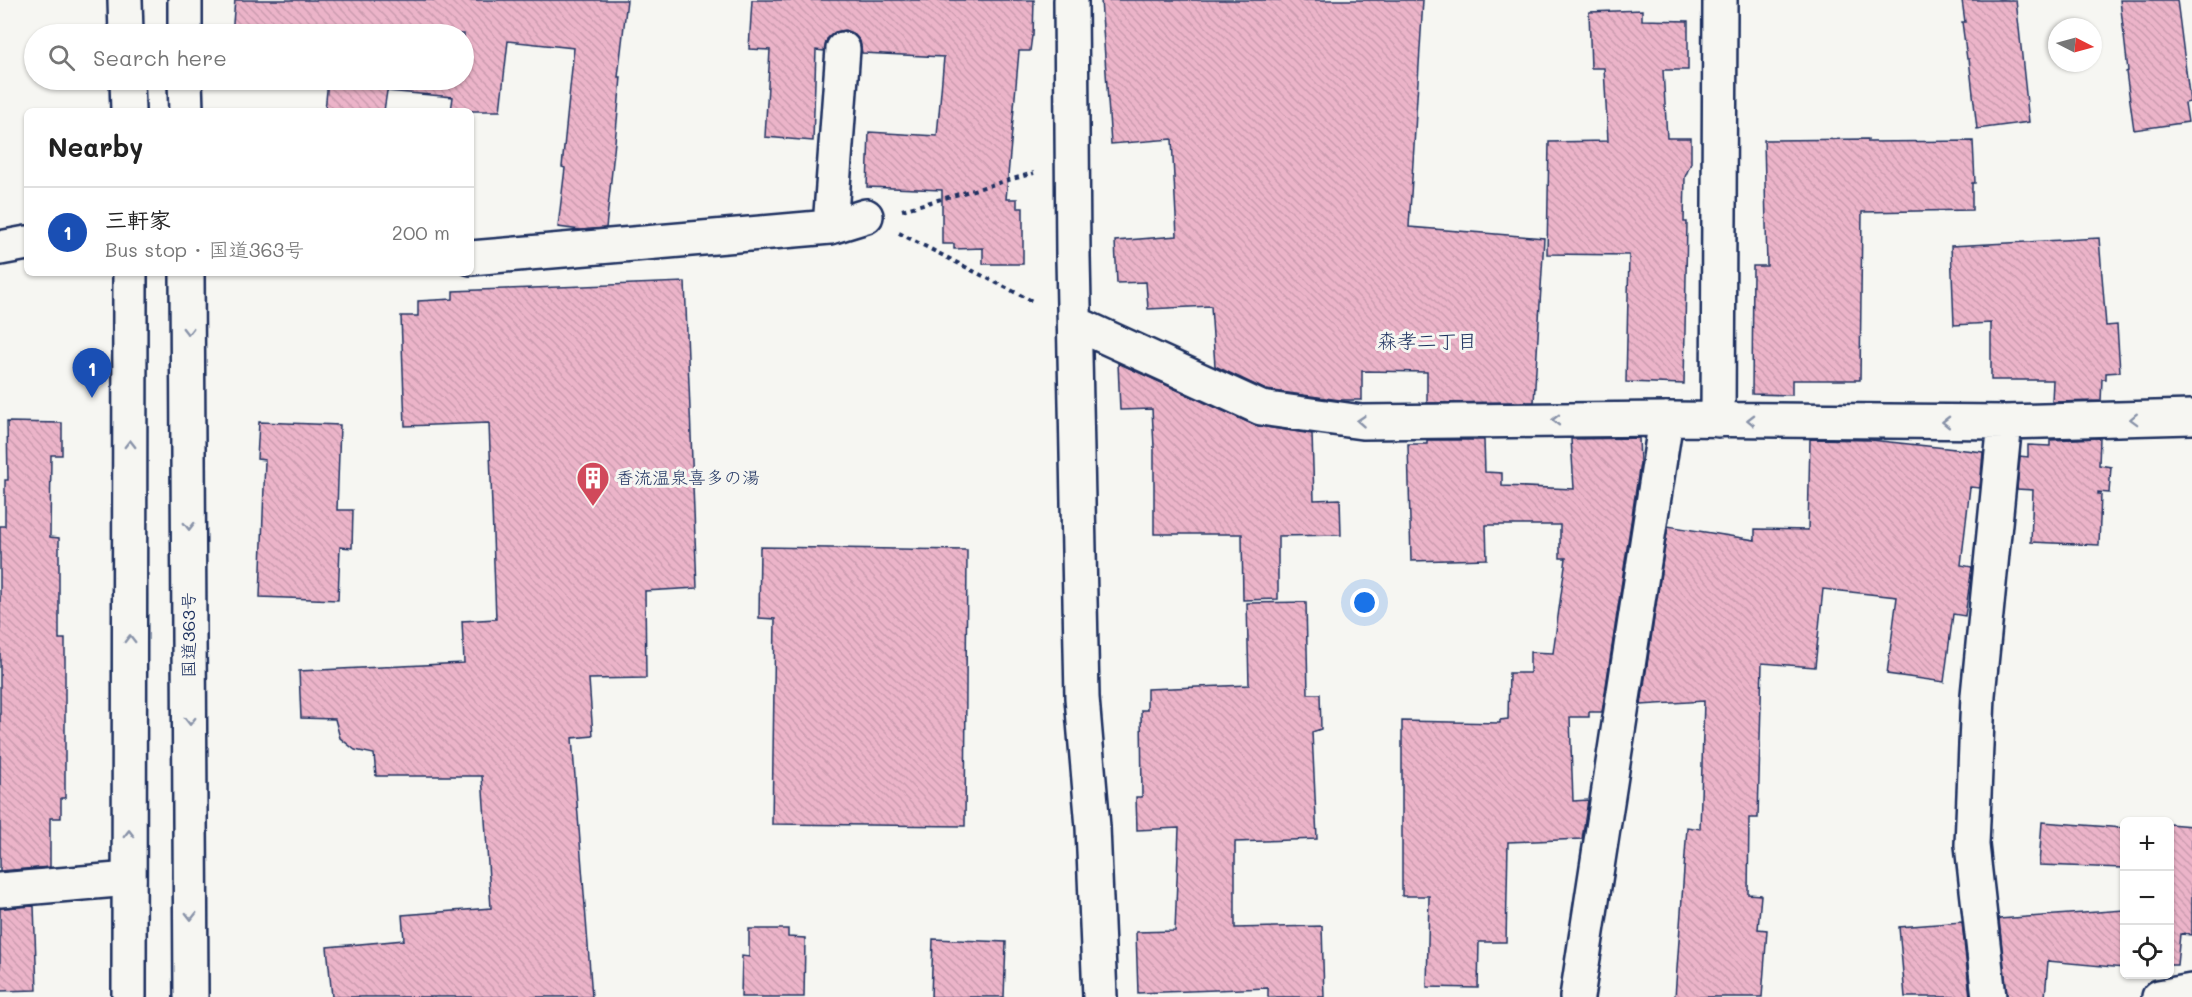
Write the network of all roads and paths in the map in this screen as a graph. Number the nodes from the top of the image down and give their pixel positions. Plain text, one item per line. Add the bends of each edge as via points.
1 (125, 0) edge
2 (184, 0) edge
3 (1071, 0) edge
4 (1720, 0) edge
5 (126, 24) edge
6 (185, 24) edge
7 (843, 49) dead end
8 (127, 90) edge
9 (185, 90) edge
10 (128, 108) edge
11 (186, 108) edge
12 (1072, 162) junction
13 (866, 216) junction
14 (830, 227) junction
15 (24, 244) edge
16 (0, 248) edge
17 (474, 258) edge
18 (130, 276) edge
19 (187, 276) edge
20 (1075, 323) junction
21 (2192, 417) edge
22 (1666, 419) junction
23 (1718, 420) junction
24 (2005, 422) junction
25 (129, 879) junction
26 (0, 890) edge
27 (2192, 991) edge
28 (129, 997) edge
29 (191, 997) edge
30 (1100, 997) edge
31 (1577, 997) edge
32 (1989, 997) edge
33 (2159, 997) edge

1 - 5 main road
2 - 6 main road
3 - 12 main road
4 - 23 main road
7 - 14 main road
8 - 10 main road
9 - 11 main road
12 - 13 path via 897,211
12 - 20 main road
13 - 14 main road
13 - 20 path
14 - 17 main road
15 - 16 main road
25 -> 18 main road
19 -> 29 main road, 国道363号
22 -> 20 main road via 1362,422 1261,408
20 - 30 main road via 1082,698 1093,827
21 -> 24 main road
22 - 23 main road
22 - 31 main road
24 -> 23 main road
24 - 32 main road via 1977,695 1972,844
25 - 26 main road
25 - 28 main road
27 - 33 main road

